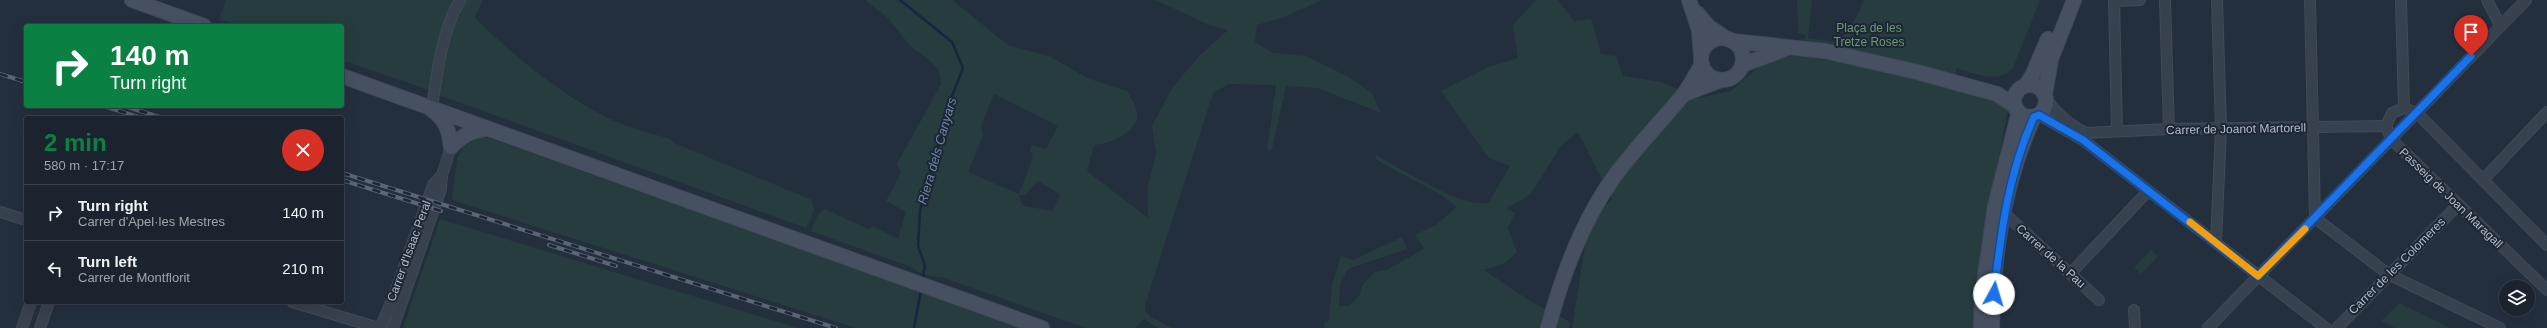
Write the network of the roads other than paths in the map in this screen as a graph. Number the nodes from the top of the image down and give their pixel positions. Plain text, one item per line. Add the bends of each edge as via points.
1 (132, 0) edge
2 (460, 0) edge
3 (2064, 0) edge
4 (2074, 0) edge
5 (2140, 0) edge
6 (2165, 0) edge
7 (2216, 0) edge
8 (2310, 0) edge
9 (2401, 0) edge
10 (2487, 0) edge
11 (2526, 0) edge
12 (2114, 1) edge
13 (1690, 3) edge
14 (198, 24) edge
15 (2500, 25) junction
16 (1730, 40) junction
17 (1786, 48) junction
18 (1702, 60) junction
19 (1742, 65) junction
20 (344, 77) edge
21 (1721, 80) junction
22 (2023, 86) junction
23 (1684, 94) junction
24 (1996, 94) junction
25 (2046, 96) junction
26 (429, 107) junction
27 (2404, 108) junction
28 (2017, 109) junction
29 (2547, 112) edge
30 (2417, 113) junction
31 (2037, 116) junction
32 (2386, 126) junction
33 (2312, 128) junction
34 (489, 129) junction
35 (2169, 129) junction
36 (2220, 129) junction
37 (2117, 131) junction
38 (2084, 137) junction
39 (2391, 139) junction
40 (451, 147) junction
41 (442, 175) junction
42 (2483, 180) junction
43 (2148, 192) junction
44 (2458, 205) junction
45 (0, 212) edge
46 (2004, 213) junction
47 (2315, 218) junction
48 (24, 219) edge
49 (2216, 242) junction
50 (2547, 245) edge
51 (1992, 265) junction
52 (2071, 273) junction
53 (2388, 274) junction
54 (2258, 276) junction
55 (2547, 290) edge
56 (2099, 300) dead end
57 (30, 304) edge
58 (48, 304) edge
59 (299, 304) edge
60 (2134, 310) dead end
61 (22, 328) edge
62 (40, 328) edge
63 (379, 328) edge
64 (394, 328) edge
65 (1042, 328) edge
66 (1548, 328) edge
67 (1981, 328) edge
68 (1991, 328) edge
69 (2000, 328) edge
70 (2135, 328) edge
71 (2208, 328) edge
72 (2326, 328) edge
73 (2337, 328) edge
74 (2500, 328) edge

1 - 14 street
2 - 26 street via 443,45
3 - 22 street via 2032,76
4 - 25 street via 2050,59
5 - 12 street
6 - 35 street
7 - 36 street
8 - 33 street
9 - 27 street
10 - 15 street
11 - 15 street
12 - 37 street
13 - 16 street via 1708,26
13 - 18 street via 1699,30
15 - 30 street
16 - 17 street
16 - 18 street via 1713,40 1707,44
16 - 19 street via 1741,51
17 - 19 street
17 - 24 street via 1837,54
18 - 21 street via 1709,75
18 - 23 street
19 - 21 street via 1735,76
20 - 26 street
21 - 23 street
22 - 24 street
22 - 25 street via 2037,86
22 - 28 street via 2014,96
23 - 66 street via 1647,135 1609,185 1569,263
24 - 28 street
25 - 31 street via 2045,109
25 - 38 street via 2059,115
26 - 34 street
26 - 40 street via 443,118 449,131
27 - 30 street
27 - 32 street via 2392,113
28 - 31 street via 2024,116
28 - 51 street via 1995,206
29 - 42 street
30 - 39 street
30 - 42 street
31 - 38 street
31 - 46 street via 2019,152
32 - 33 street, Carrer de Joanot Martorell
32 - 39 street, Passeig de Joan Maragall
33 - 36 street, Carrer de Joanot Martorell
33 - 47 street
34 - 40 street via 475,130 463,135
34 - 65 street
35 - 36 street, Carrer de Joanot Martorell
35 - 37 street, Carrer de Joanot Martorell
36 - 49 street
37 - 38 street, Carrer de Joanot Martorell
38 - 43 street
39 - 44 street, Passeig de Joan Maragall
39 - 47 street
40 - 41 street, Carrer d'Isaac Peral
41 - 63 street, Carrer d'Isaac Peral via 433,185 395,293
41 - 64 street, Carrer d'Isaac Peral via 441,189
42 - 50 street
43 - 49 street
43 - 52 street
44 - 53 street, Carrer de les Colomeres
44 - 55 street, Passeig de Joan Maragall
45 - 48 street
46 - 51 street
46 - 52 street, Carrer de la Pau
47 - 53 street
47 - 54 street
49 - 54 street
51 - 67 street via 1982,297
51 - 68 street
51 - 69 street
52 - 56 street, Carrer de la Pau
53 - 73 street, Carrer de les Colomeres
53 - 74 street
54 - 71 street
54 - 72 street
57 - 61 street
58 - 62 street
59 - 63 street
60 - 70 street

